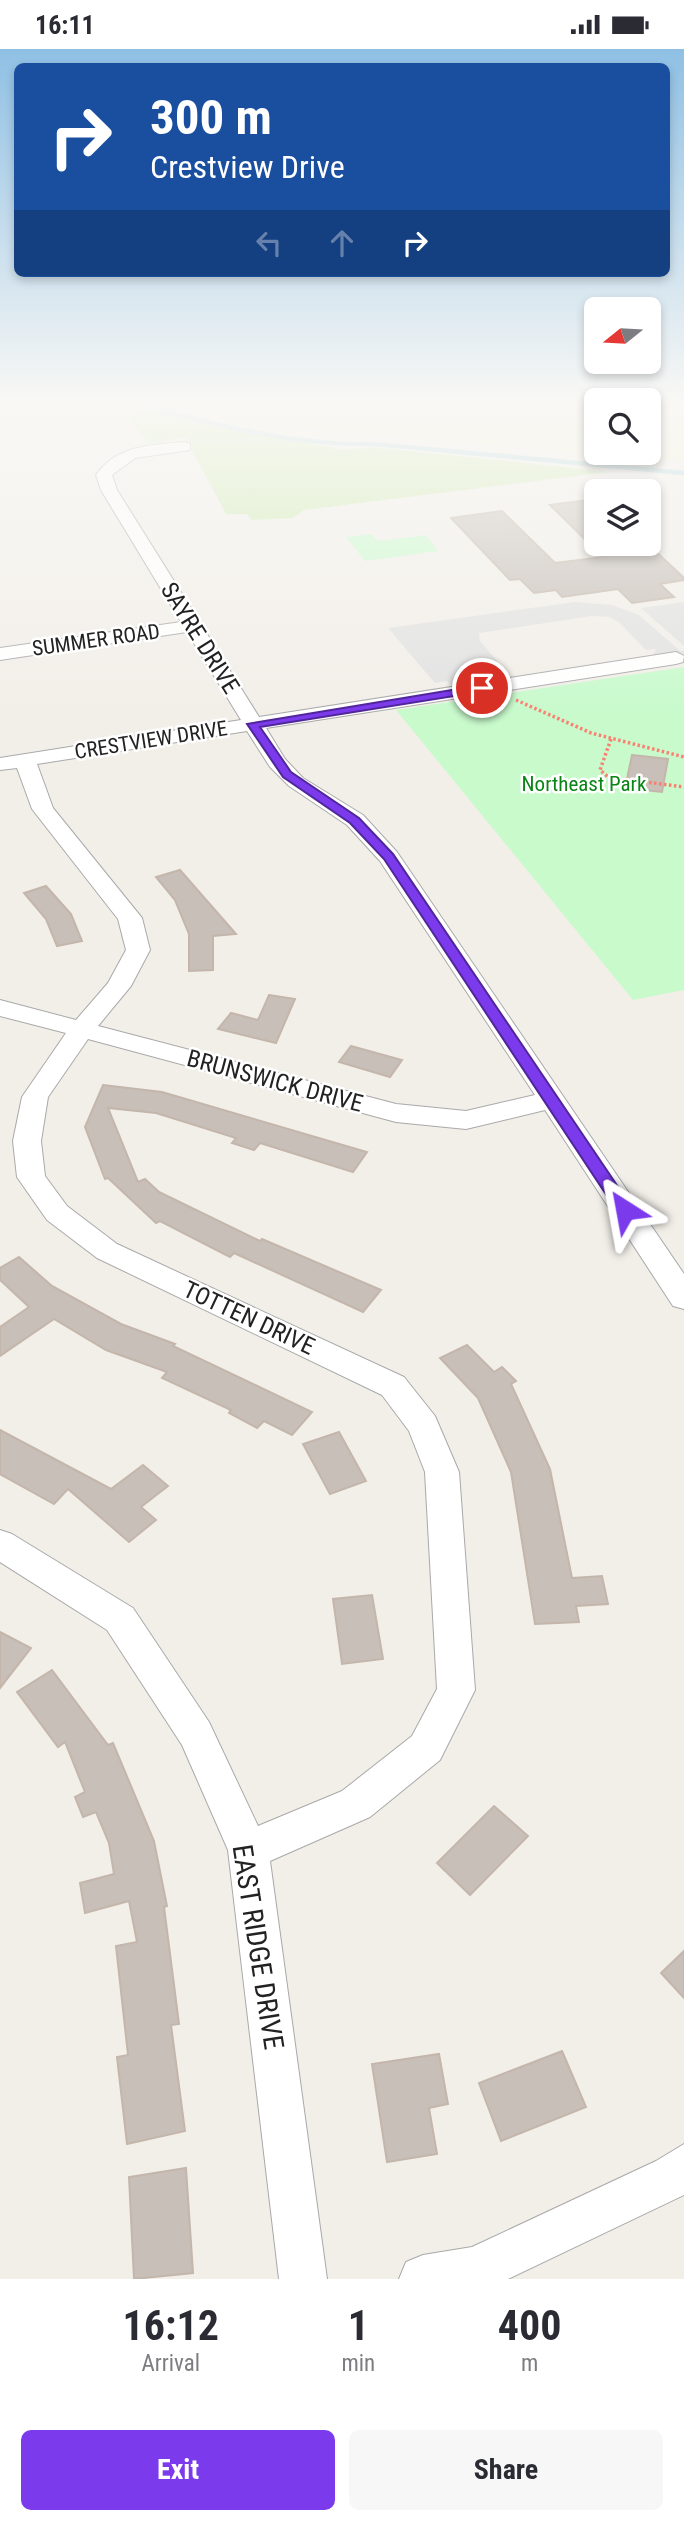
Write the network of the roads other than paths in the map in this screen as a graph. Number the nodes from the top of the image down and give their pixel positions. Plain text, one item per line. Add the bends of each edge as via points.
1 (118, 505) edge
2 (193, 626) junction
3 (0, 655) edge
4 (676, 658) dead end
5 (253, 724) junction
6 (12, 762) edge
7 (0, 1008) edge
8 (82, 1029) junction
9 (552, 1100) junction
10 (684, 1298) edge
11 (0, 1544) edge
12 (248, 1850) junction
13 (684, 2167) edge
14 (303, 2279) edge
15 (424, 2279) edge

1 - 2 street, SAYRE DRIVE
2 - 3 street, SUMMER ROAD
2 - 5 street, SAYRE DRIVE
4 - 5 street, CRESTVIEW DRIVE
5 - 6 street, CRESTVIEW DRIVE
5 - 9 street, SAYRE DRIVE via 287,775 355,820 389,857
6 - 8 street, TOTTEN DRIVE via 43,809 130,918 138,950 119,986
7 - 8 street, BRUNSWICK DRIVE
8 - 9 street, BRUNSWICK DRIVE via 396,1113 466,1120
8 - 12 street, TOTTEN DRIVE via 36,1097 27,1142 31,1177 57,1213 107,1251 393,1386 423,1425 442,1472 456,1690 432,1737 426,1748 356,1804
9 - 10 street, SAYRE DRIVE
11 - 12 street, EAST RIDGE DRIVE via 120,1619 196,1734
12 - 14 street, EAST RIDGE DRIVE
13 - 15 street via 672,2177 475,2270

